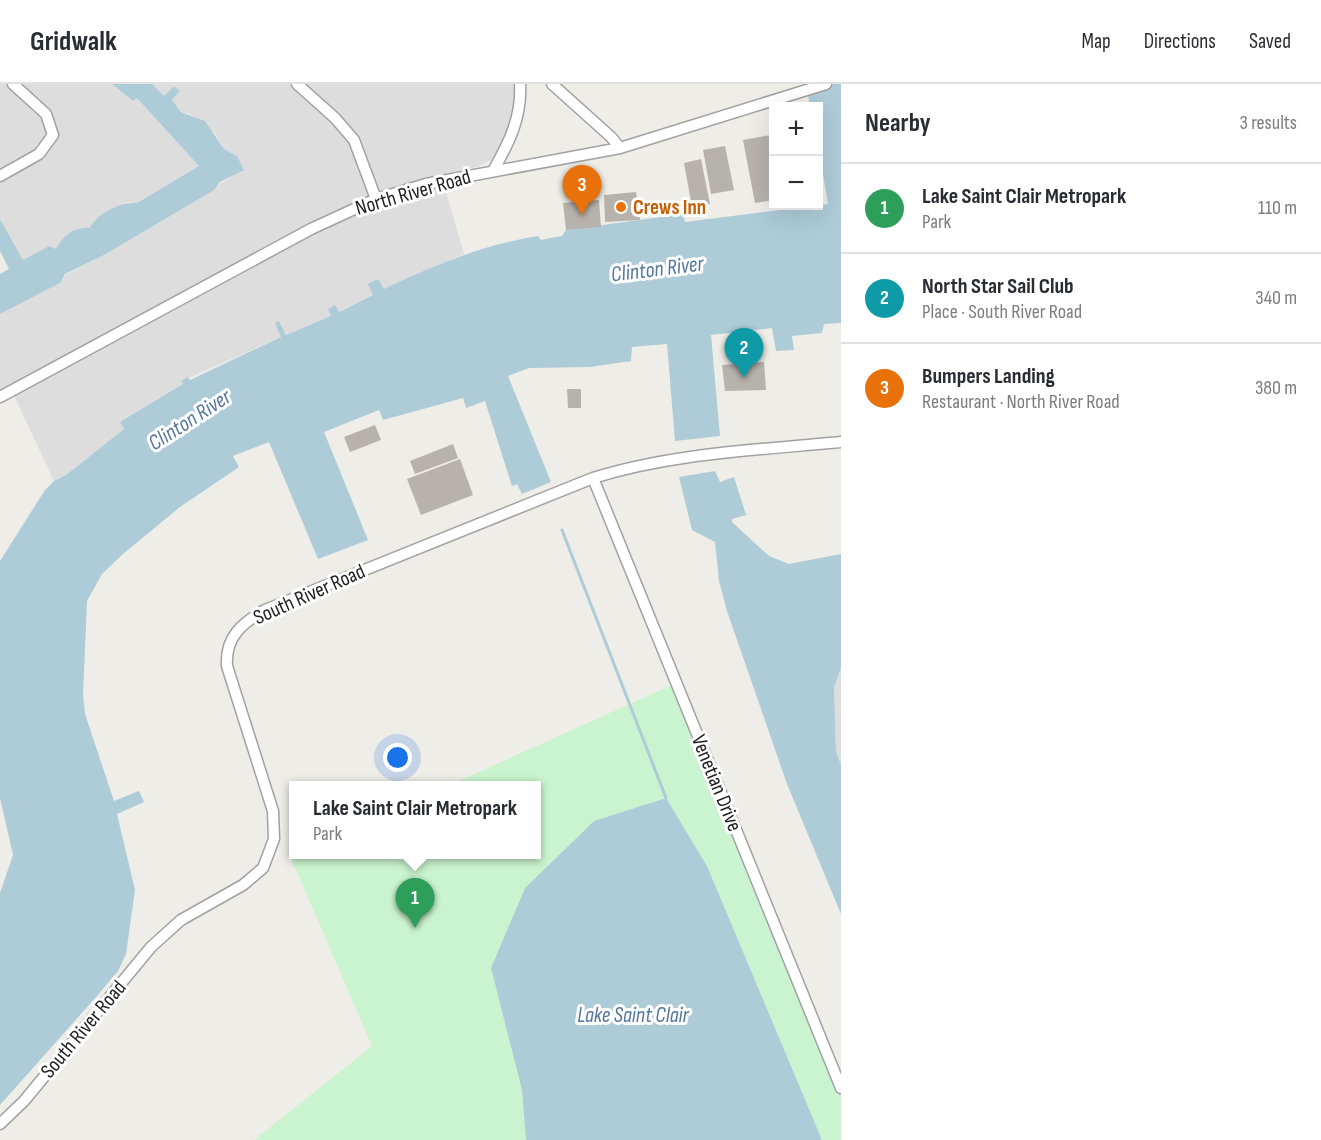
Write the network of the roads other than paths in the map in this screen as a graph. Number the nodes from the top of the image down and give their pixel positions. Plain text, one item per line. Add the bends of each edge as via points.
1 (13, 84) edge
2 (297, 84) edge
3 (520, 84) edge
4 (552, 84) edge
5 (825, 84) edge
6 (620, 148) junction
7 (493, 171) junction
8 (0, 176) edge
9 (376, 199) junction
10 (0, 397) edge
11 (841, 442) edge
12 (593, 478) junction
13 (841, 1088) edge
14 (0, 1124) edge

1 - 8 street via 46,114 53,135 39,154
2 - 9 street via 354,140
3 - 7 street via 515,126
4 - 6 street
5 - 6 street, North River Road
6 - 7 street, North River Road
7 - 9 street, North River Road
9 - 10 street, North River Road via 312,229
11 - 12 street, South River Road via 657,461
12 - 13 street, Venetian Drive
12 - 14 street, South River Road via 247,620 227,651 227,666 273,811 275,831 268,859 254,877 181,920 152,947 24,1101

